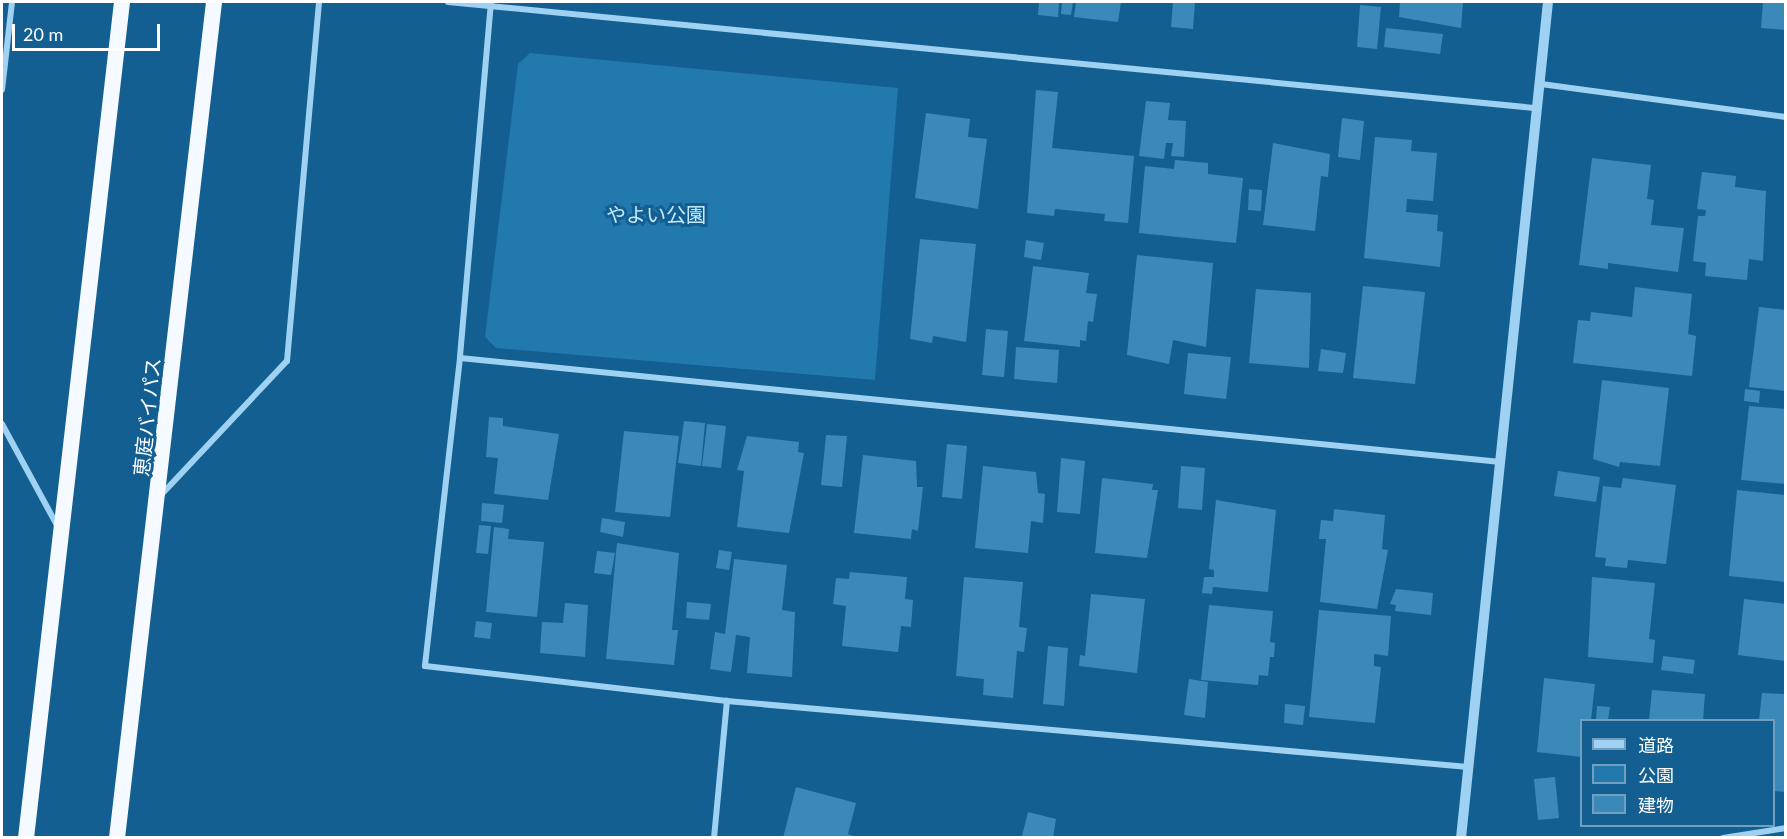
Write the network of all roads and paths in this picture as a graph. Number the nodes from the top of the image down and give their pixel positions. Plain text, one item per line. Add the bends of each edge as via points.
1 (12, 2) edge
2 (122, 2) edge
3 (214, 2) edge
4 (319, 2) edge
5 (448, 2) edge
6 (1548, 2) edge
7 (491, 4) edge
8 (1540, 84) junction
9 (2, 90) edge
10 (1534, 108) junction
11 (1785, 117) edge
12 (460, 358) junction
13 (2, 424) edge
14 (1502, 462) junction
15 (159, 497) junction
16 (58, 528) junction
17 (727, 701) junction
18 (1468, 767) junction
19 (1785, 828) edge
20 (26, 837) edge
21 (117, 837) edge
22 (714, 837) edge
23 (1461, 837) edge
24 (1723, 837) edge

1 - 9 street
2 - 16 highway
3 - 15 highway, 恵庭バイパス
4 - 15 street via 287,361
5 - 7 street
6 - 8 street
7 - 10 street
7 - 12 street
8 - 10 street
8 - 11 street
10 - 14 street
12 - 14 street
12 - 17 street via 425,666
13 - 16 street
14 - 18 street
15 - 21 highway, 恵庭バイパス
16 - 20 highway
17 - 18 street
17 - 22 street
18 - 23 street
19 - 24 street

